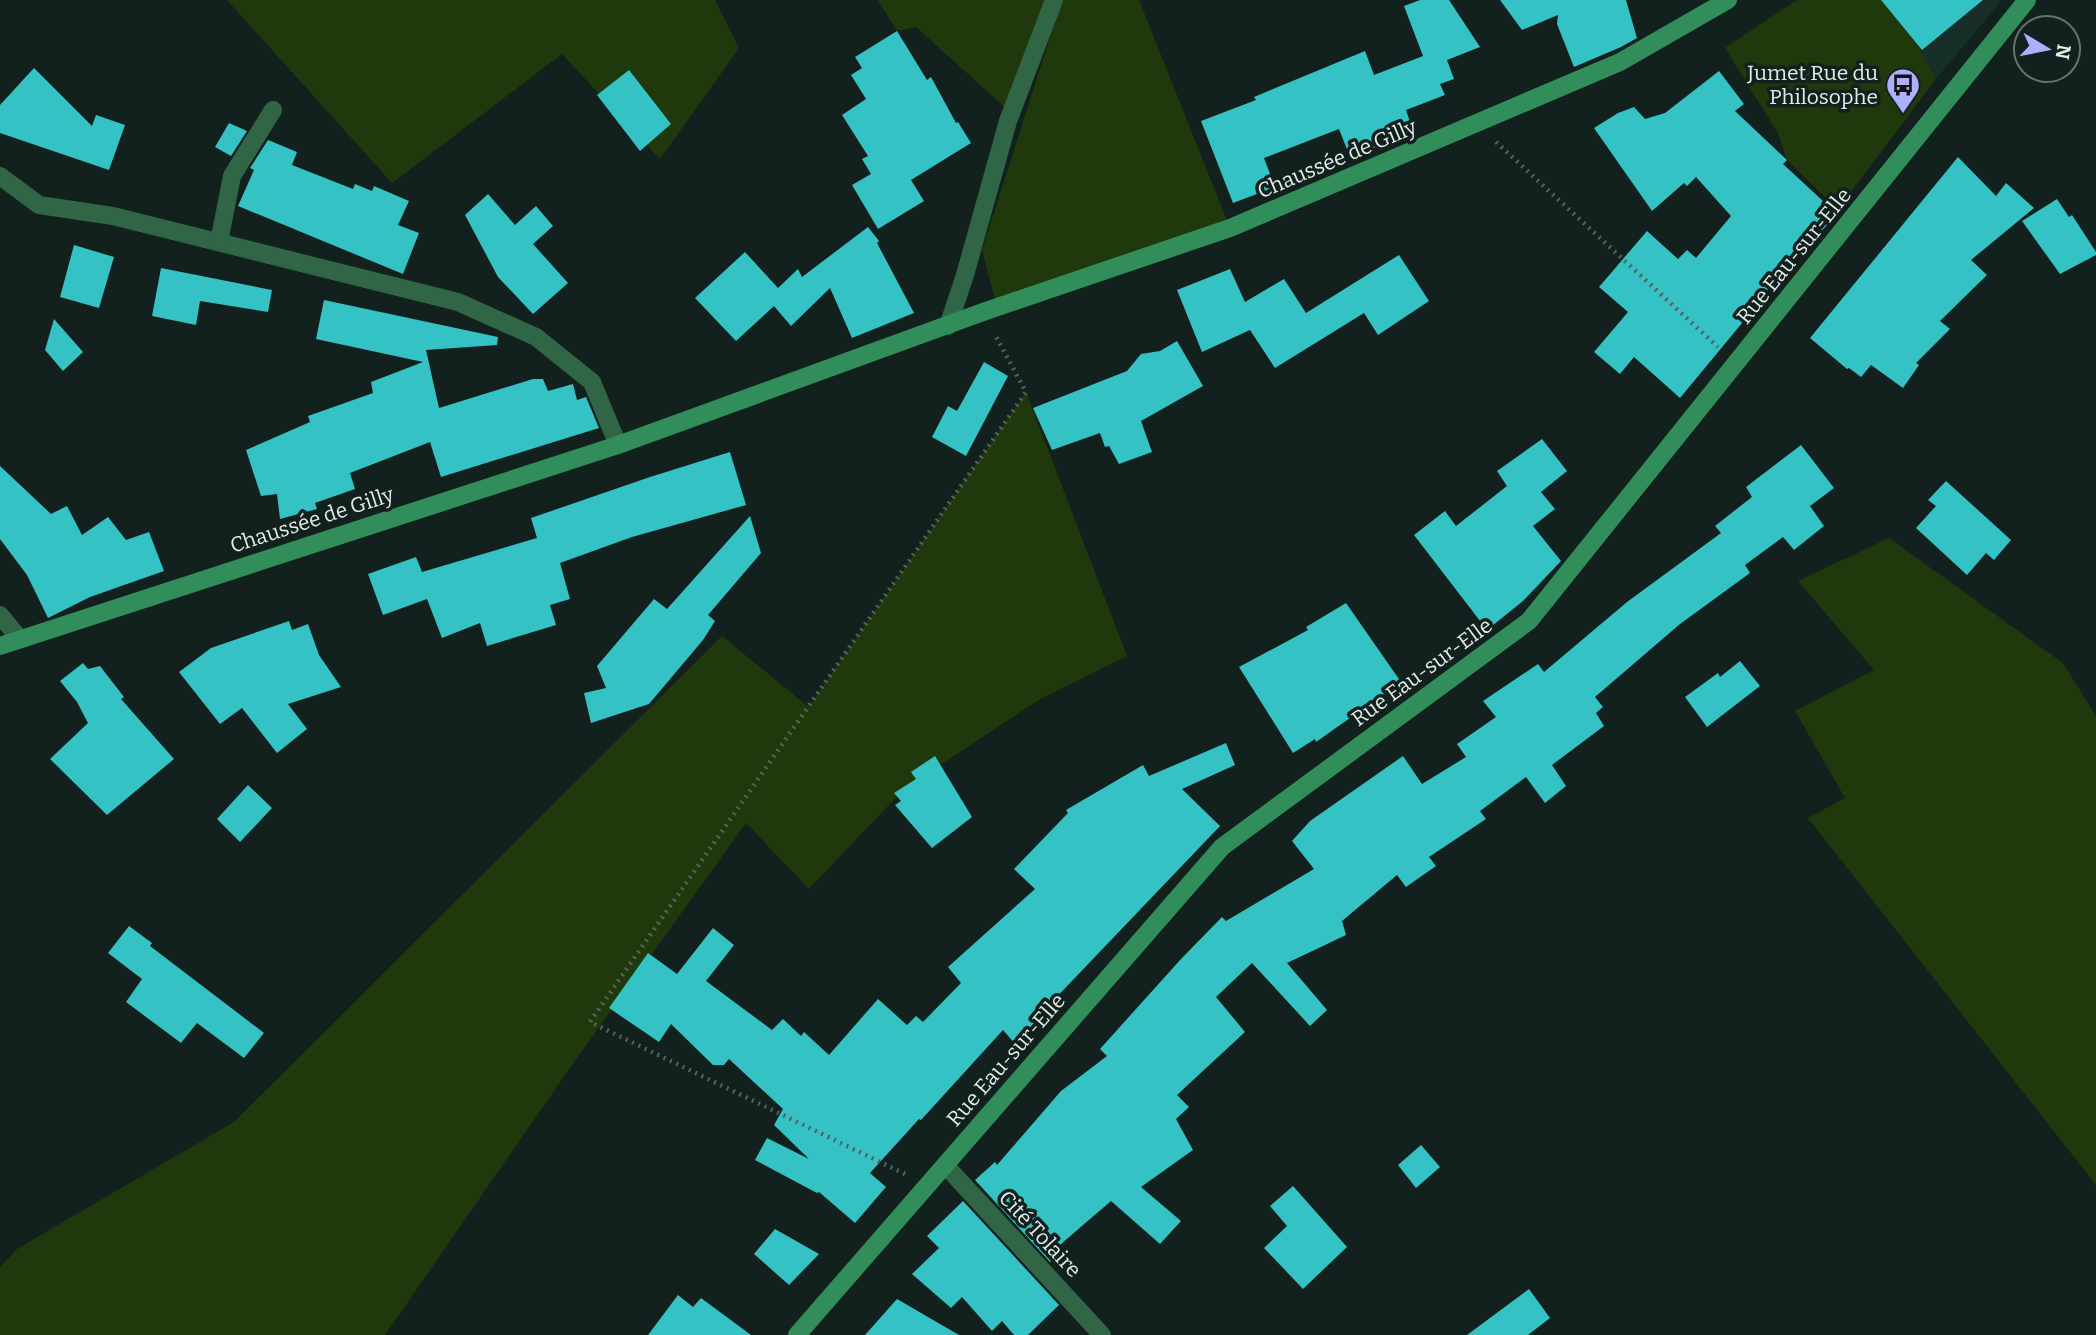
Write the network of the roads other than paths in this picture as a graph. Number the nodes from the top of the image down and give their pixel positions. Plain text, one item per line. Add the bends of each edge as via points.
1 (1054, 0) edge
2 (1728, 0) edge
3 (2027, 0) edge
4 (273, 110) dead end
5 (0, 176) edge
6 (219, 242) junction
7 (948, 326) junction
8 (618, 445) junction
9 (0, 615) edge
10 (19, 638) junction
11 (0, 646) edge
12 (945, 1165) junction
13 (797, 1335) edge
14 (1102, 1335) edge

1 - 7 street via 1008,121
2 - 7 main road, Chaussée de Gilly via 1620,62 1230,228
3 - 12 main road, Rue Eau-sur-Elle via 1529,621 1222,847
4 - 6 street via 232,176
5 - 6 street via 39,205 113,216
6 - 8 street via 458,302 536,337 592,382
7 - 8 main road, Chaussée de Gilly
8 - 10 main road, Chaussée de Gilly
9 - 10 street
10 - 11 main road, Chaussée de Gilly
12 - 13 main road, Rue Eau-sur-Elle
12 - 14 street, Cité Tolaire

